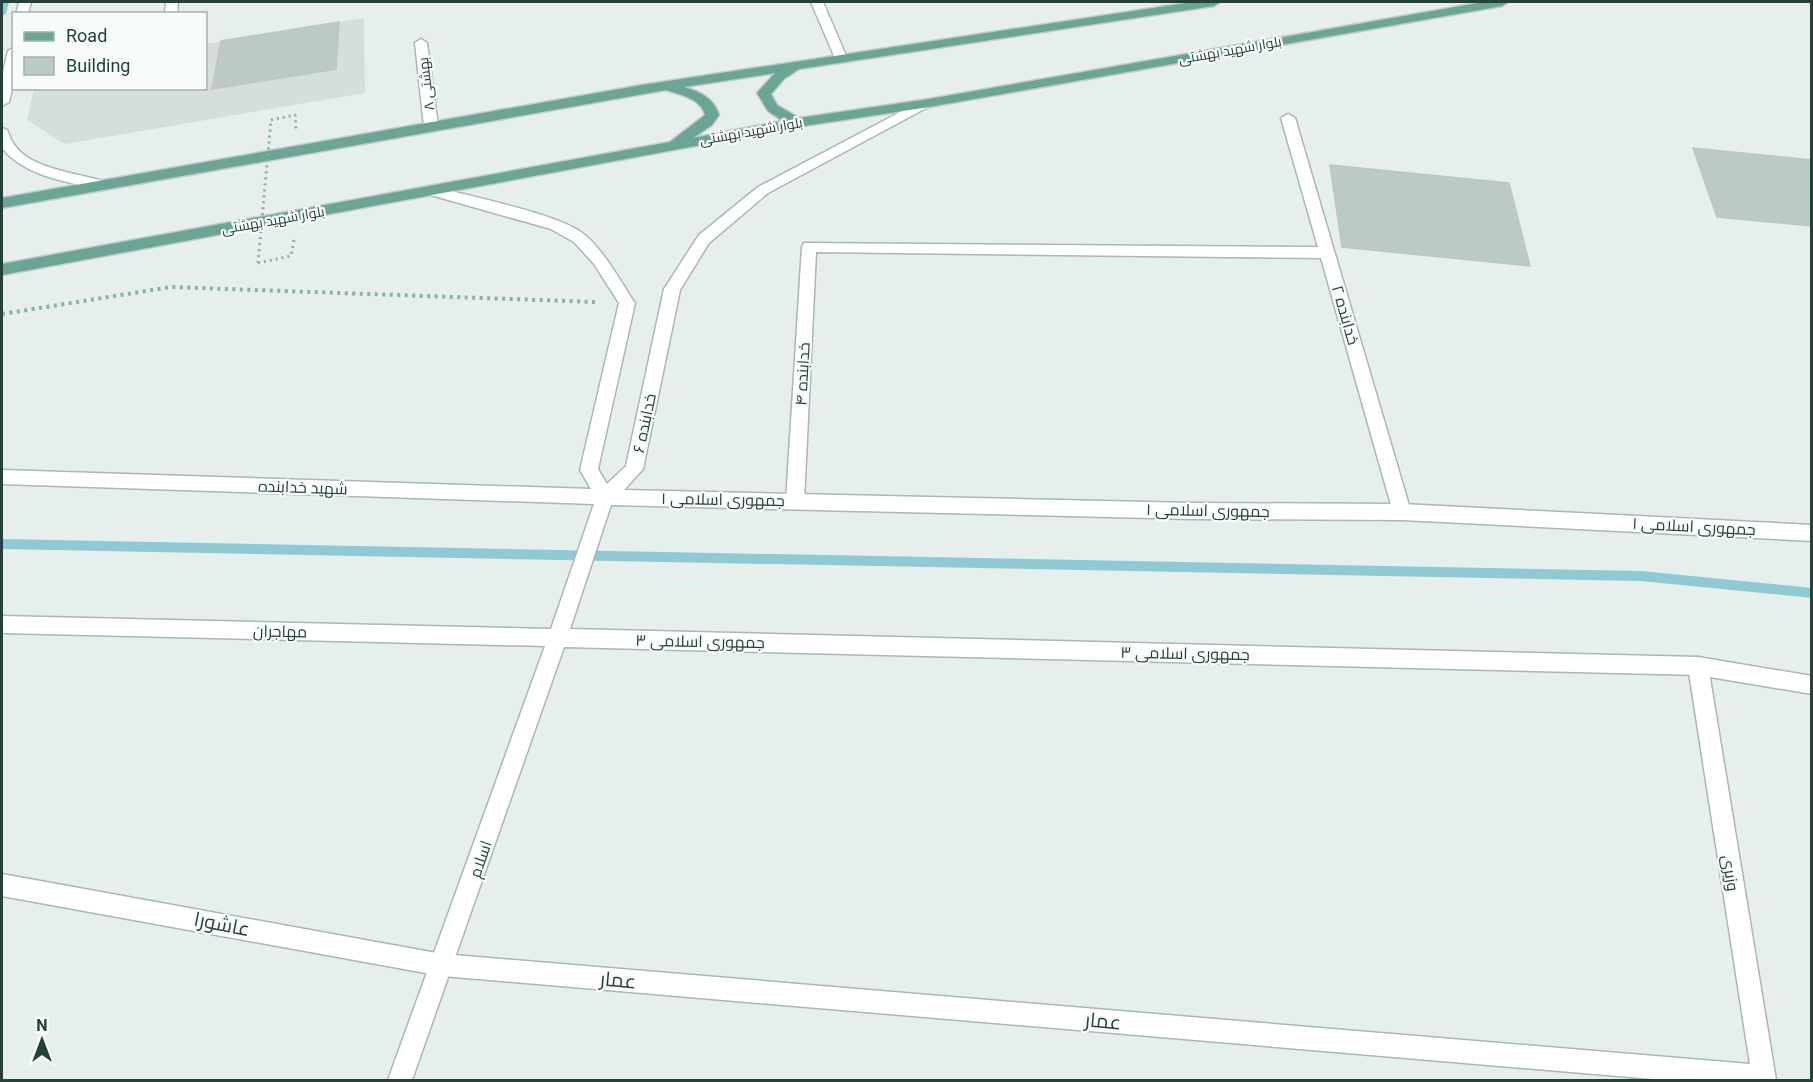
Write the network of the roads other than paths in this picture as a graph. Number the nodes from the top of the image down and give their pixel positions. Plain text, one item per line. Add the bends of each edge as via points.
1 (817, 2) edge
2 (1214, 2) edge
3 (1502, 2) edge
4 (421, 43) dead end
5 (841, 58) junction
6 (12, 60) edge
7 (800, 64) junction
8 (667, 85) junction
9 (2, 102) edge
10 (923, 105) junction
11 (1288, 118) dead end
12 (798, 123) junction
13 (431, 126) junction
14 (2, 133) edge
15 (673, 145) junction
16 (98, 184) junction
17 (432, 191) junction
18 (2, 203) edge
19 (1328, 253) junction
20 (2, 270) edge
21 (2, 477) edge
22 (605, 497) junction
23 (795, 501) junction
24 (1402, 512) junction
25 (1812, 533) edge
26 (2, 624) edge
27 (558, 637) junction
28 (1698, 666) junction
29 (1812, 685) edge
30 (2, 885) edge
31 (442, 965) junction
32 (1763, 1079) edge
33 (400, 1080) edge

1 - 5 street
2 - 5 main road
3 - 10 main road, بلوار شهید بهشتی
4 - 13 street, بهشتی ۸
5 - 7 main road
6 - 9 street
7 - 8 main road
7 - 12 main road via 779,76 764,93 767,104
8 - 13 main road
8 - 15 main road via 706,101 712,110 707,122
10 - 12 main road, بلوار شهید بهشتی
10 - 22 street, خدابنده ۶ via 763,190 704,239 672,289 634,469
11 - 19 street, خدابنده ۲
12 - 15 main road, بلوار شهید بهشتی
13 - 16 main road
14 - 16 street via 17,158
15 - 17 main road, بلوار شهید بهشتی
16 - 18 main road
17 - 20 main road, بلوار شهید بهشتی
17 - 22 street via 556,225 579,238 599,260 627,303 590,470
19 - 23 street, خدابنده ۴ via 809,247
19 - 24 street, خدابنده ۲
21 - 22 street, شهید خدابنده
22 - 23 street, جمهوری اسلامی ۱
22 - 27 street, اسلام
23 - 24 street, جمهوری اسلامی ۱
24 - 25 street, جمهوری اسلامی ۱
26 - 27 street, مهاجران
27 - 28 street, جمهوری اسلامی ۳
27 - 31 street, اسلام
28 - 29 street, جمهوری اسلامی ۳
28 - 32 street, وزیری
30 - 31 street, عاشورا
31 - 32 street, عمار
31 - 33 street, اسلام

